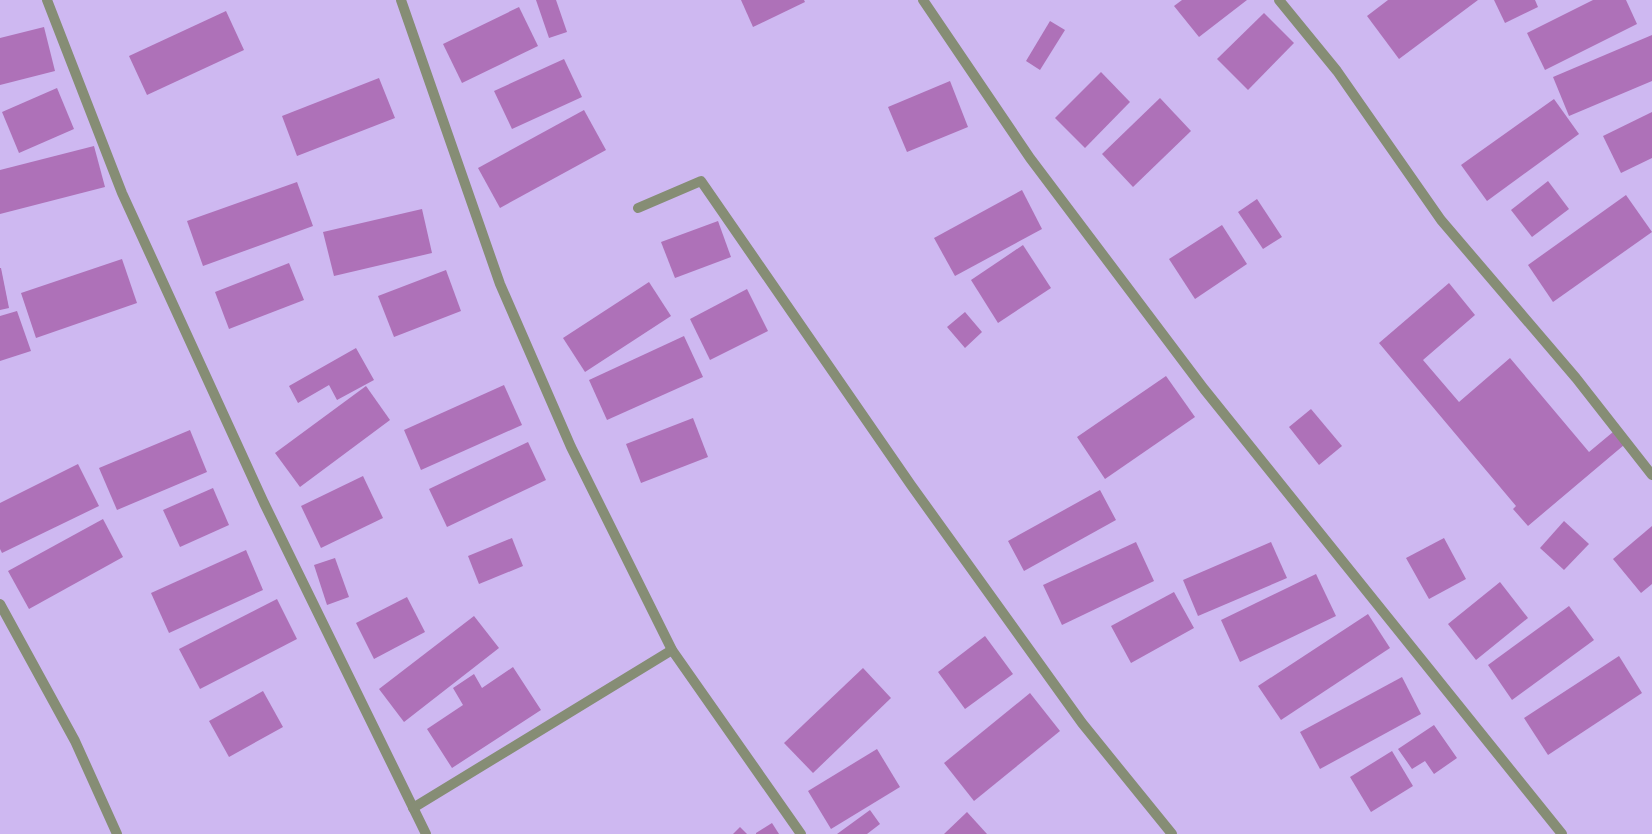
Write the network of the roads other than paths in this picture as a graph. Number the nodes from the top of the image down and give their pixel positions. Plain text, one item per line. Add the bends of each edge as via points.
1 (47, 0) edge
2 (401, 0) edge
3 (923, 0) edge
4 (1279, 0) edge
5 (638, 208) dead end
6 (1652, 475) edge
7 (0, 604) edge
8 (672, 650) junction
9 (413, 808) junction
10 (424, 833) edge
11 (117, 834) edge
12 (801, 834) edge
13 (1172, 834) edge
14 (1562, 834) edge

1 - 9 street via 122,193 264,503
2 - 8 street via 500,284 571,447
3 - 14 street via 1030,158 1204,389
4 - 6 street via 1337,70 1441,220 1576,378
5 - 13 street via 701,181 911,485 1082,723
7 - 11 street via 76,741
8 - 9 street
8 - 12 street
9 - 10 street

